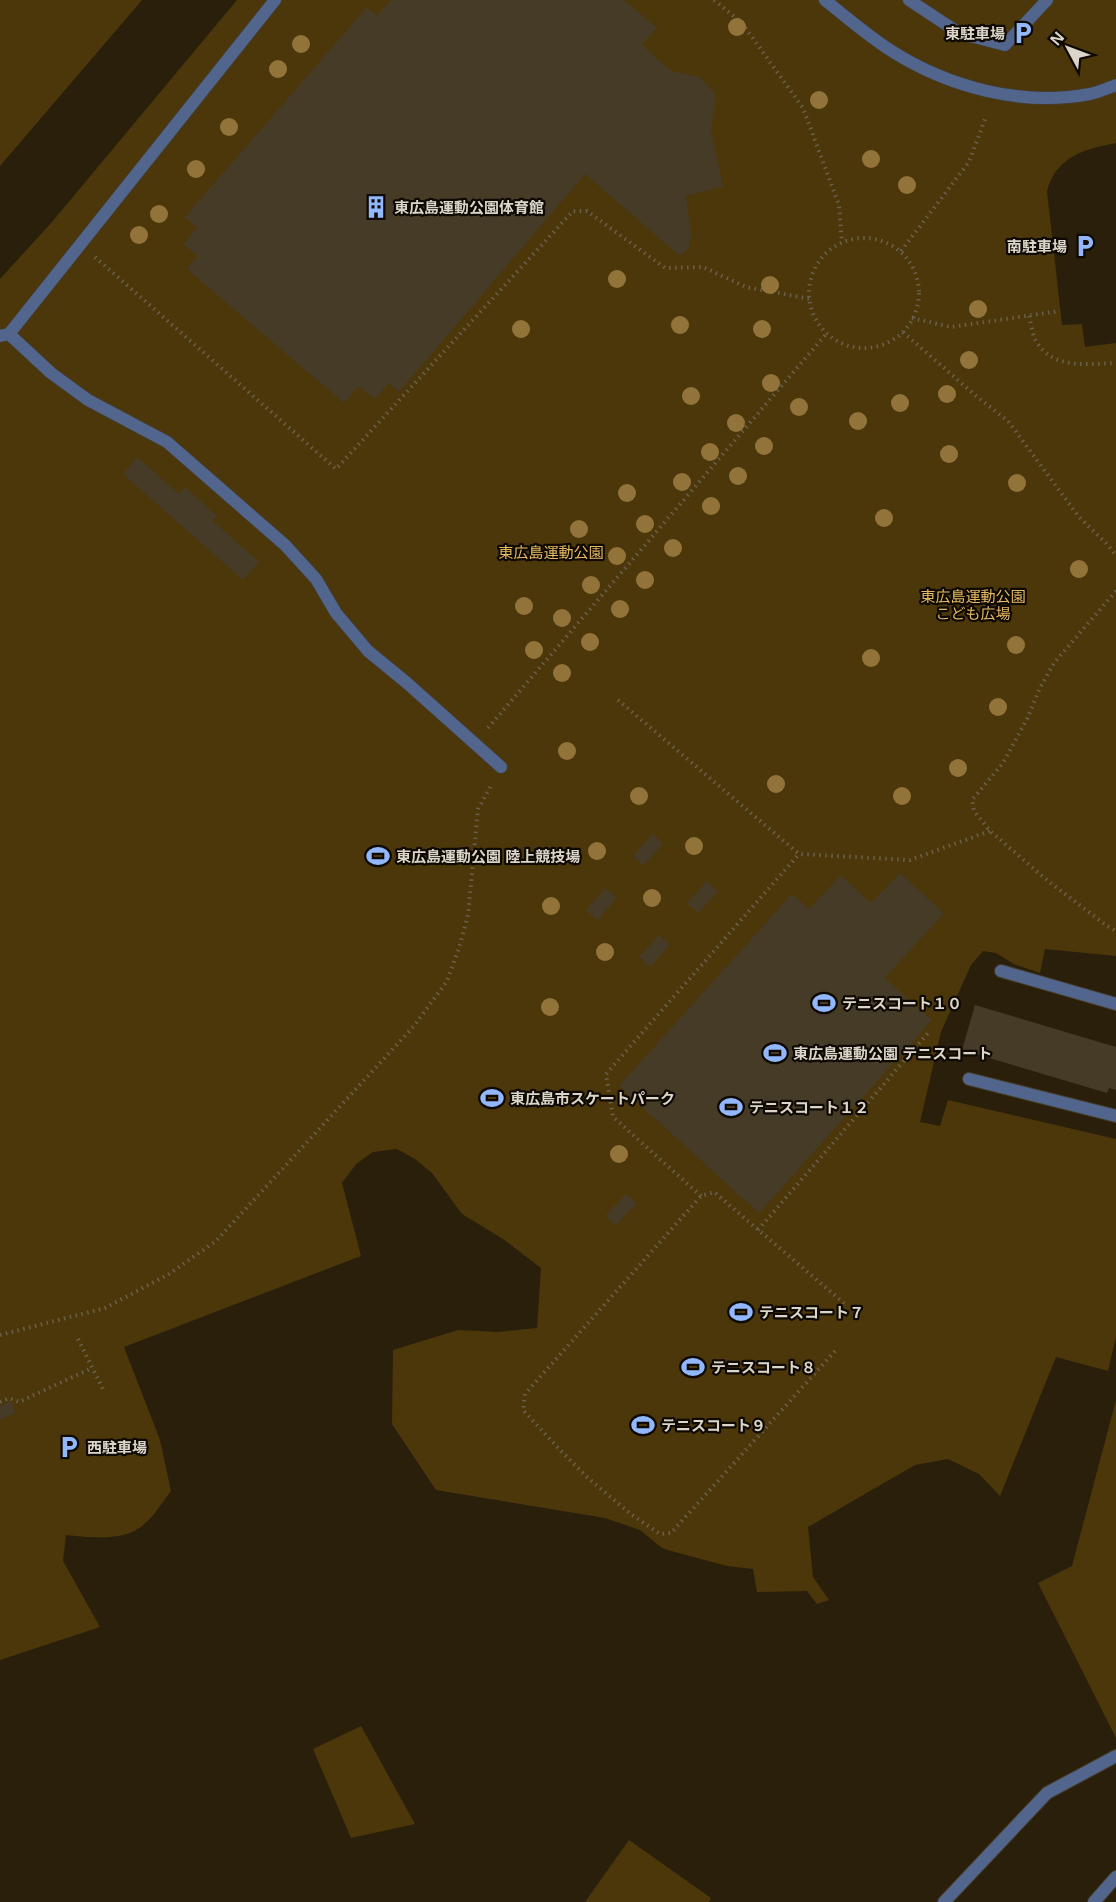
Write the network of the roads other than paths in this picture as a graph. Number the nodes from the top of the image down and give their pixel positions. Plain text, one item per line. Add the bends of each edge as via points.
1 (274, 0) edge
2 (825, 0) edge
3 (909, 0) edge
4 (1047, 0) edge
5 (1116, 85) edge
6 (4, 335) edge
7 (501, 767) road end
8 (1001, 971) dead end
9 (1116, 1004) edge
10 (969, 1079) dead end
11 (1116, 1116) edge
12 (1116, 1756) edge
13 (1116, 1877) edge
14 (944, 1902) edge
15 (1094, 1902) edge

1 - 6 street
2 - 5 street via 858,28 922,68 1002,95 1045,98 1091,94
3 - 4 street via 959,33 1005,45
6 - 7 street via 88,400 167,442 285,545 316,579 336,613 368,651
8 - 9 street
10 - 11 street
12 - 14 street via 1047,1793
13 - 15 street

